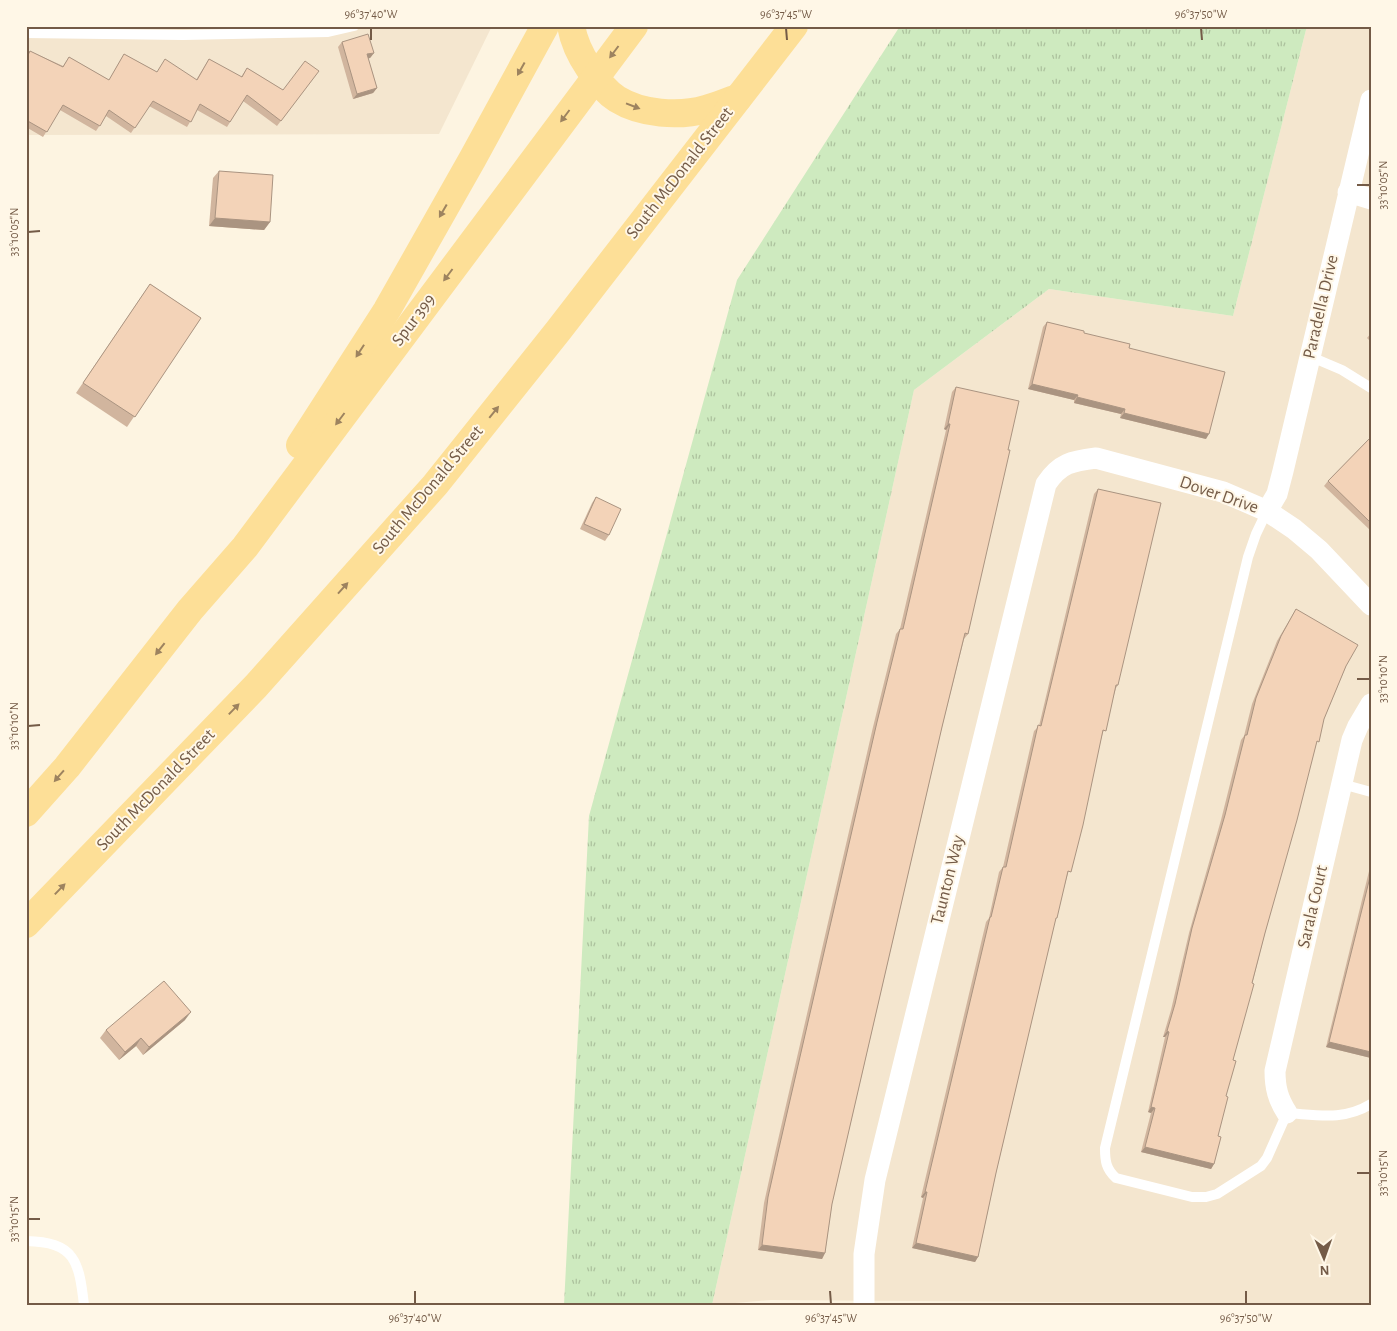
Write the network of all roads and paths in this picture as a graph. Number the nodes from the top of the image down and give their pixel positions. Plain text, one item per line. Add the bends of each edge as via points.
1 (354, 26) edge
2 (545, 26) edge
3 (571, 26) edge
4 (634, 26) edge
5 (794, 26) edge
6 (183, 31) edge
7 (26, 33) edge
8 (594, 77) junction
9 (738, 98) junction
10 (1371, 100) edge
11 (1348, 192) junction
12 (1371, 199) edge
13 (1309, 356) junction
14 (1371, 388) edge
15 (1064, 464) joint
16 (1267, 511) junction
17 (1371, 605) edge
18 (190, 610) junction
19 (1371, 704) edge
20 (1342, 784) junction
21 (1371, 792) edge
22 (26, 813) edge
23 (26, 924) edge
24 (1371, 1104) edge
25 (1287, 1113) junction
26 (26, 1241) edge
27 (84, 1305) edge
28 (864, 1305) edge

1 - 6 lane via 328,32
2 -> 18 main road via 387,310
3 - 8 main road via 579,53
4 -> 8 main road, Spur 399
5 - 9 main road, South McDonald Street
6 - 7 lane
8 -> 9 main road via 616,99 636,108 658,112 705,110
8 -> 18 main road, Spur 399 via 245,548
23 -> 9 main road, South McDonald Street via 256,686 435,485
10 - 11 street, Paradella Drive
11 - 12 street
11 - 13 street, Paradella Drive
13 - 14 lane via 1342,370
13 - 16 street, Paradella Drive via 1277,494
15 - 16 street, Dover Drive via 1096,458 1223,492
15 - 28 street, Taunton Way via 1046,484 875,1180 864,1254
16 - 17 street, Dover Drive via 1318,550
16 - 25 lane via 1248,557 1105,1148 1106,1165 1116,1178 1192,1197 1217,1194 1261,1166
18 -> 22 main road via 67,767
19 - 20 street, Sarala Court via 1352,740
20 - 21 lane
20 - 25 street, Sarala Court via 1274,1071 1278,1098
24 - 25 lane via 1350,1114 1336,1116
26 - 27 lane via 61,1246 74,1258 82,1279

